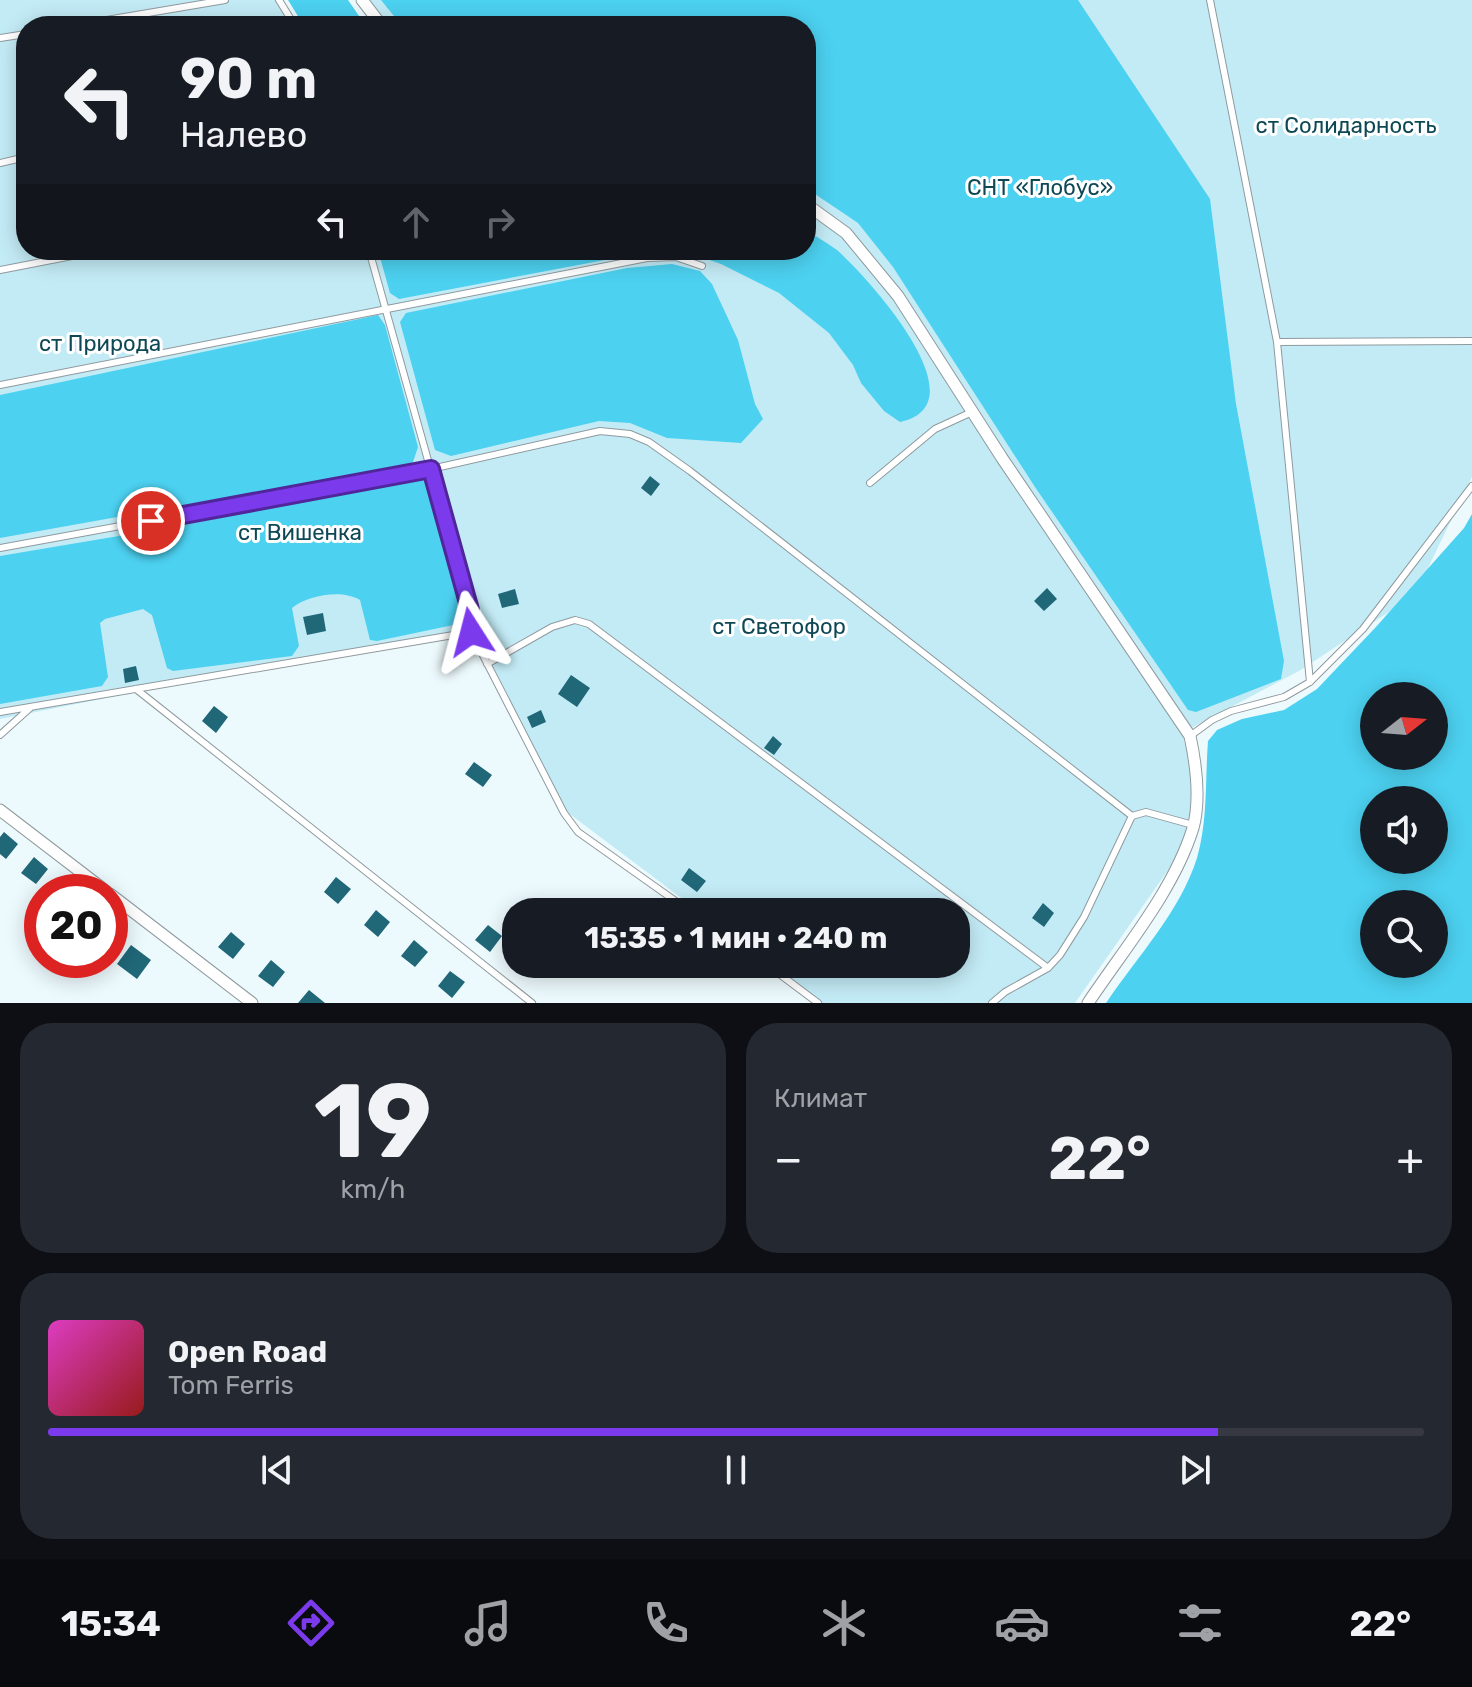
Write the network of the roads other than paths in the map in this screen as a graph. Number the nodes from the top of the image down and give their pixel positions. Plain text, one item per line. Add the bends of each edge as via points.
1 (225, 0) edge
2 (362, 0) edge
3 (1210, 0) edge
4 (130, 16) edge
5 (374, 16) edge
6 (816, 211) edge
7 (52, 260) edge
8 (372, 260) edge
9 (637, 260) edge
10 (685, 260) edge
11 (702, 266) dead end
12 (0, 270) edge
13 (387, 308) junction
14 (1472, 341) edge
15 (1277, 342) junction
16 (0, 385) edge
17 (972, 412) junction
18 (431, 469) junction
19 (870, 483) dead end
20 (1472, 486) edge
21 (0, 548) edge
22 (471, 632) junction
23 (487, 664) junction
24 (1310, 682) junction
25 (136, 689) junction
26 (32, 707) junction
27 (0, 712) edge
28 (0, 735) edge
29 (1190, 736) junction
30 (0, 810) edge
31 (1132, 816) junction
32 (1194, 825) junction
33 (84, 874) edge
34 (671, 898) edge
35 (128, 908) edge
36 (1048, 968) junction
37 (785, 978) edge
38 (252, 1003) edge
39 (532, 1003) edge
40 (818, 1003) edge
41 (992, 1003) edge
42 (1088, 1003) edge

1 - 4 lane
2 - 5 street
3 - 15 lane
6 - 17 street via 846,233 877,268
7 - 12 lane
8 - 13 lane
9 - 13 lane
10 - 11 lane
13 - 16 lane
13 - 18 lane
14 - 15 lane
15 - 24 lane
17 - 19 lane via 935,429
17 - 29 street
18 - 21 lane
18 - 22 lane via 470,610
18 - 31 lane via 600,431 649,442
20 - 24 lane via 1363,629
22 - 23 lane
22 - 25 lane
23 - 34 lane via 578,832
23 - 36 lane via 552,627 575,620 589,624
24 - 29 lane via 1284,697 1231,711
25 - 26 lane
25 - 39 lane
26 - 27 lane
26 - 28 lane
29 - 32 street via 1196,765
30 - 33 street
31 - 32 lane via 1146,812
31 - 36 lane via 1084,917
32 - 42 street via 1175,873
35 - 38 street
36 - 41 lane
37 - 40 lane

